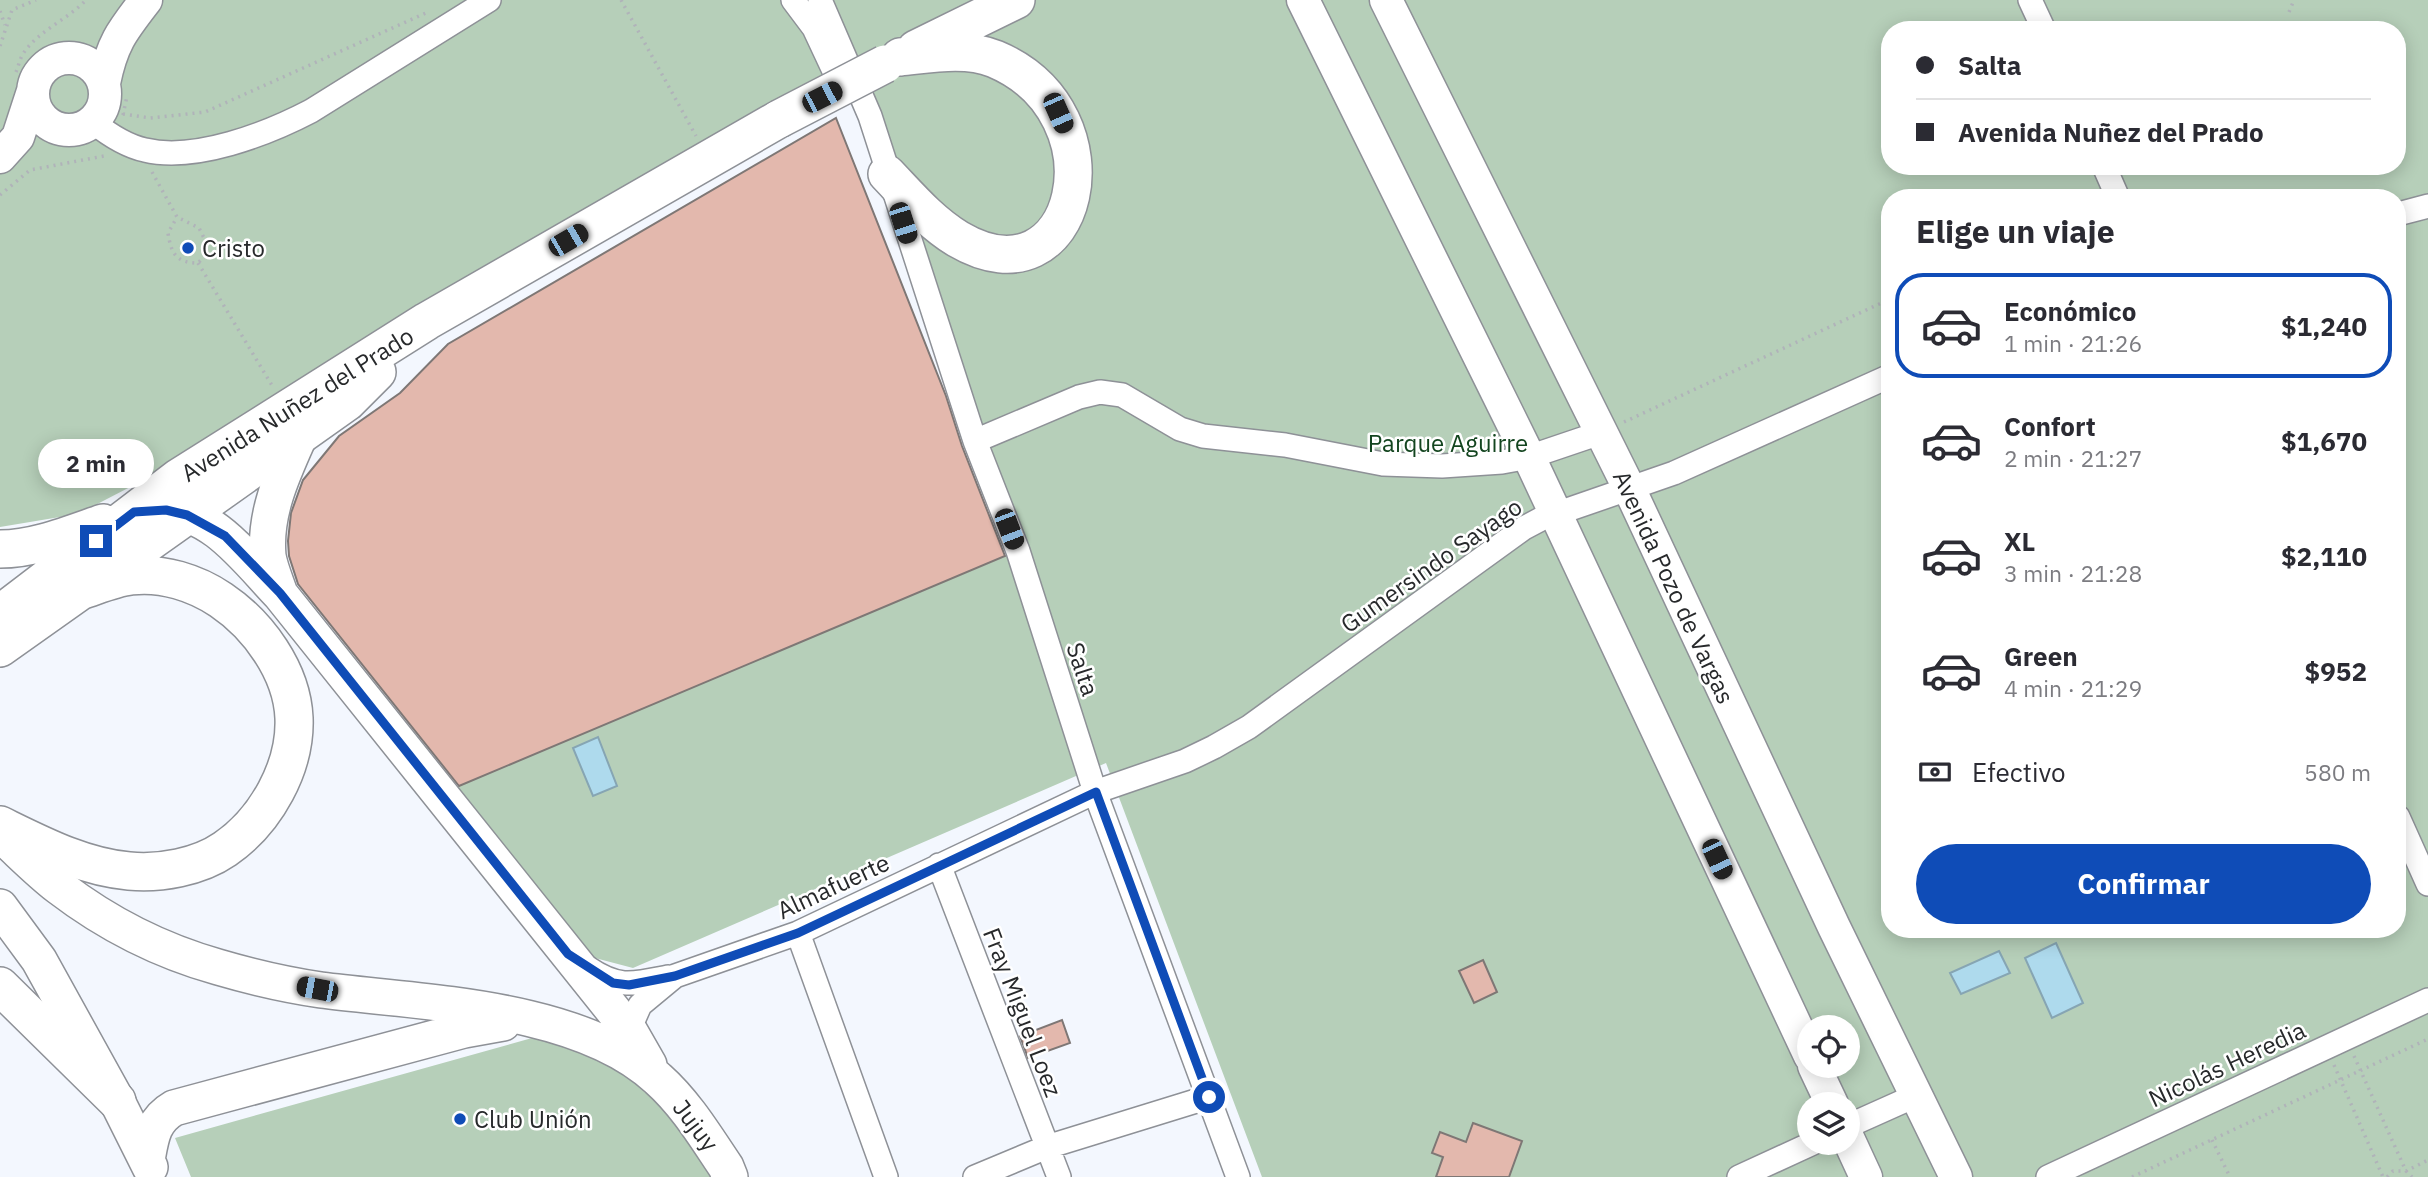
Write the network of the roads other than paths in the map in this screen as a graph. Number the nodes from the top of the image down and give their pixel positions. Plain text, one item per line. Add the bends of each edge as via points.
1 (146, 0) edge
2 (489, 0) edge
3 (793, 0) edge
4 (820, 0) edge
5 (1016, 0) edge
6 (1303, 0) edge
7 (1386, 0) edge
8 (2031, 0) edge
9 (2039, 21) edge
10 (123, 29) junction
11 (72, 58) junction
12 (893, 60) junction
13 (24, 84) junction
14 (116, 84) junction
15 (103, 131) junction
16 (6, 152) edge
17 (887, 174) junction
18 (2428, 206) edge
19 (2406, 212) edge
20 (1881, 380) edge
21 (294, 422) junction
22 (1600, 433) junction
23 (975, 440) junction
24 (1529, 457) junction
25 (1629, 488) junction
26 (134, 512) junction
27 (1555, 514) junction
28 (187, 515) junction
29 (0, 549) edge
30 (80, 591) junction
31 (280, 593) junction
32 (0, 614) edge
33 (0, 648) edge
34 (1096, 792) junction
35 (0, 825) edge
36 (0, 834) edge
37 (2406, 835) edge
38 (939, 866) junction
39 (2428, 884) edge
40 (0, 907) edge
41 (798, 933) junction
42 (568, 954) junction
43 (675, 976) junction
44 (0, 986) edge
45 (2428, 1000) edge
46 (527, 1019) junction
47 (1797, 1028) edge
48 (621, 1039) junction
49 (1916, 1096) junction
50 (1209, 1097) junction
51 (117, 1101) junction
52 (1860, 1121) edge
53 (1047, 1147) junction
54 (1797, 1150) edge
55 (1856, 1155) edge
56 (150, 1169) edge
57 (730, 1177) edge
58 (886, 1177) edge
59 (975, 1177) edge
60 (1059, 1177) edge
61 (1238, 1177) edge
62 (1739, 1177) edge
63 (1866, 1177) edge
64 (1956, 1177) edge
65 (2048, 1177) edge

1 - 10 main road
2 - 15 street via 350,88 279,126 215,146 168,153 145,150
3 - 17 street via 814,28
4 - 17 street via 870,116
5 - 12 highway, Avenida Nuñez del Prado
6 - 24 main road
7 - 22 main road, Avenida Pozo de Vargas
8 - 9 street
10 - 11 main road via 103,46
10 - 14 main road via 112,49
11 - 13 main road via 50,63 35,80
11 - 14 main road
12 - 17 highway via 973,53 1018,71 1042,89 1066,129 1073,190 1068,212 1057,230 1024,251 1001,254 939,226
12 - 21 highway, Avenida Nuñez del Prado, bridge via 779,118 427,321 347,401
13 - 15 main road via 45,122 55,129
13 - 16 main road via 18,138
14 - 15 main road via 100,114
15 - 16 main road via 27,140
17 - 23 street, Salta
18 - 19 street
20 - 25 street, Gumersindo Sayago via 1674,473
21 - 26 highway, Avenida Nuñez del Prado via 178,478
21 - 28 highway, Avenida Nuñez del Prado
21 - 31 main road via 271,512 268,557
22 - 24 street
22 - 25 main road, Avenida Pozo de Vargas
23 - 24 street via 1079,397 1100,393 1122,395 1180,429 1203,436 1285,444 1359,461 1442,466
23 - 34 street, Salta via 1018,551
24 - 27 main road
25 - 27 street, Gumersindo Sayago
25 - 49 main road, Avenida Pozo de Vargas
26 - 28 main road via 166,510
26 - 29 highway via 62,537
26 - 32 highway, Avenida Nuñez del Prado
27 - 34 street, Gumersindo Sayago via 1524,528 1249,727 1185,761
27 - 47 main road
28 - 30 highway, Avenida Nuñez del Prado
28 - 31 main road via 225,536
30 - 33 highway, Avenida Nuñez del Prado
30 - 35 highway via 131,576 167,577 208,591 235,610 261,636 282,670 294,714 288,764 253,824 225,849 164,871 130,872 97,866 50,850
31 - 42 main road
34 - 38 street, Almafuerte
34 - 50 street, Salta
36 - 46 main road via 87,907 181,955 258,978 317,989
37 - 39 street
38 - 41 street, Almafuerte
38 - 53 street, Fray Miguel Loez
40 - 51 main road via 39,960
41 - 43 street, Almafuerte
41 - 58 street
42 - 43 street via 613,983 629,985
42 - 48 main road
43 - 48 street, Almafuerte via 640,1005
44 - 51 highway
45 - 65 street, Nicolás Heredia
46 - 48 main road
46 - 56 main road via 464,1030 174,1108 162,1115 153,1129
48 - 57 main road, Jujuy via 685,1107
49 - 52 street
49 - 64 main road, Avenida Pozo de Vargas
50 - 53 street
50 - 61 street, Salta
51 - 56 main road
53 - 59 street
53 - 60 street, Fray Miguel Loez
54 - 62 street
55 - 63 main road

